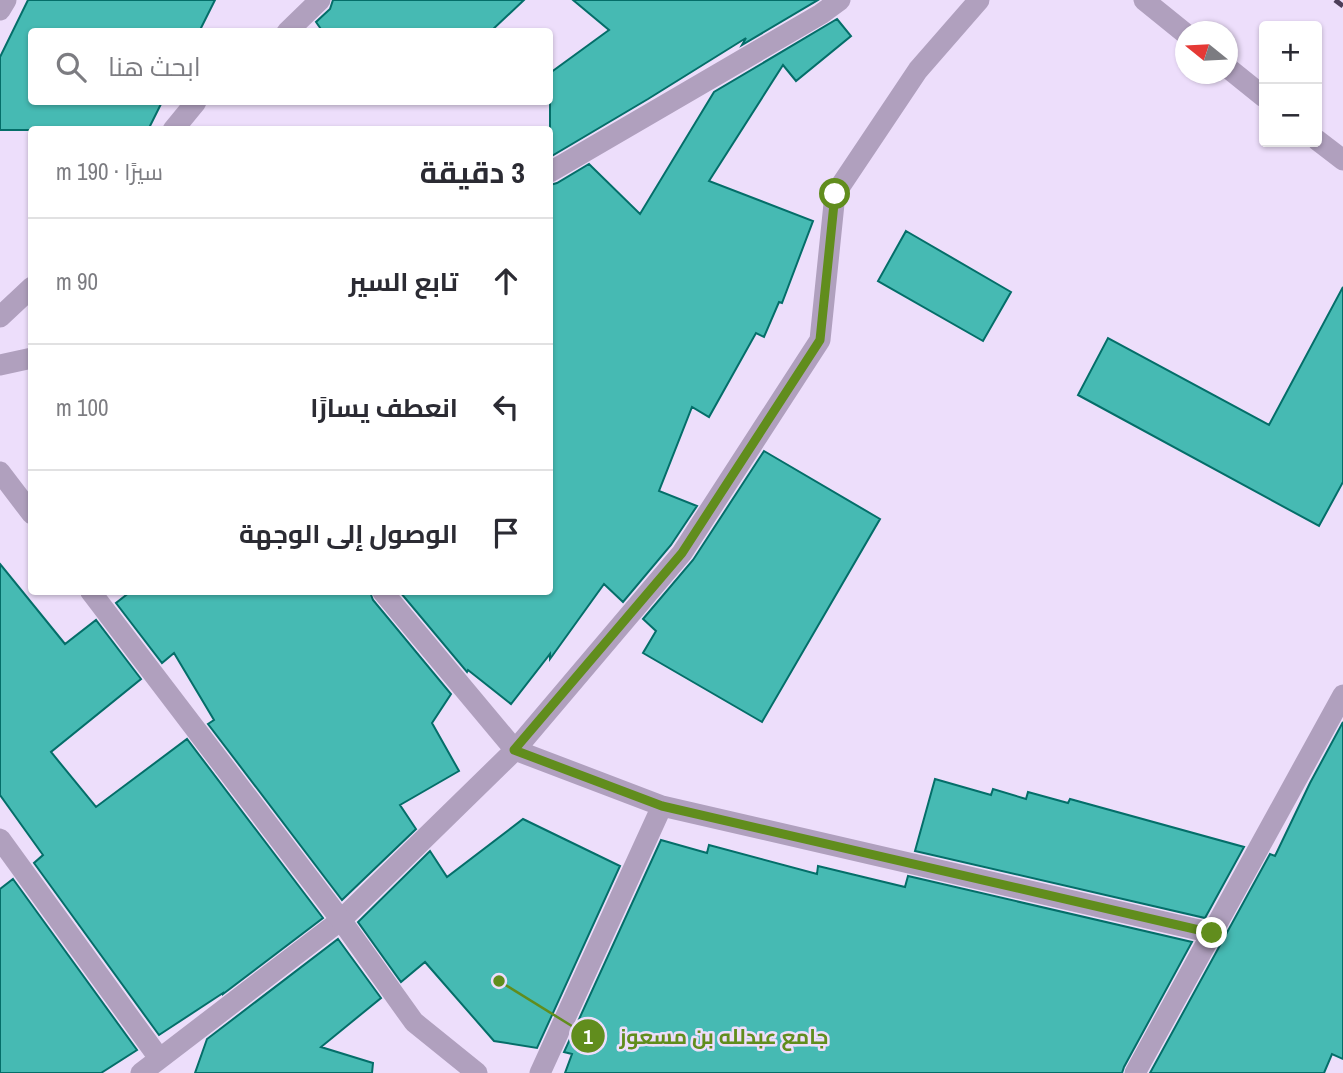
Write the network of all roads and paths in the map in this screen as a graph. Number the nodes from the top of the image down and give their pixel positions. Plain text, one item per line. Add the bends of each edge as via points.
1 (6, 0) edge
2 (320, 0) edge
3 (839, 0) edge
4 (979, 0) edge
5 (1144, 0) edge
6 (0, 10) edge
7 (1175, 26) edge
8 (291, 28) edge
9 (1238, 77) edge
10 (1259, 93) edge
11 (194, 105) edge
12 (176, 126) edge
13 (1322, 144) edge
14 (1343, 160) edge
15 (553, 170) edge
16 (28, 291) edge
17 (0, 317) edge
18 (28, 359) edge
19 (0, 365) edge
20 (0, 472) edge
21 (28, 509) edge
22 (93, 595) edge
23 (385, 595) edge
24 (1343, 695) edge
25 (514, 750) junction
26 (662, 806) junction
27 (0, 839) edge
28 (341, 920) junction
29 (1212, 933) junction
30 (159, 1058) junction
31 (141, 1073) edge
32 (478, 1073) edge
33 (540, 1073) edge
34 (1135, 1073) edge

1 - 6 street
2 - 8 street
3 - 15 street
4 - 25 street via 918,70 835,194 820,340 682,553
5 - 7 street
9 - 10 street
11 - 12 street
13 - 14 street
16 - 17 street
18 - 19 street
20 - 21 street
22 - 28 street
23 - 25 street
24 - 29 street
25 - 26 street
25 - 28 street
26 - 29 street
26 - 33 street
27 - 30 street
28 - 30 street
28 - 32 street via 414,1022
29 - 34 street
30 - 31 street

